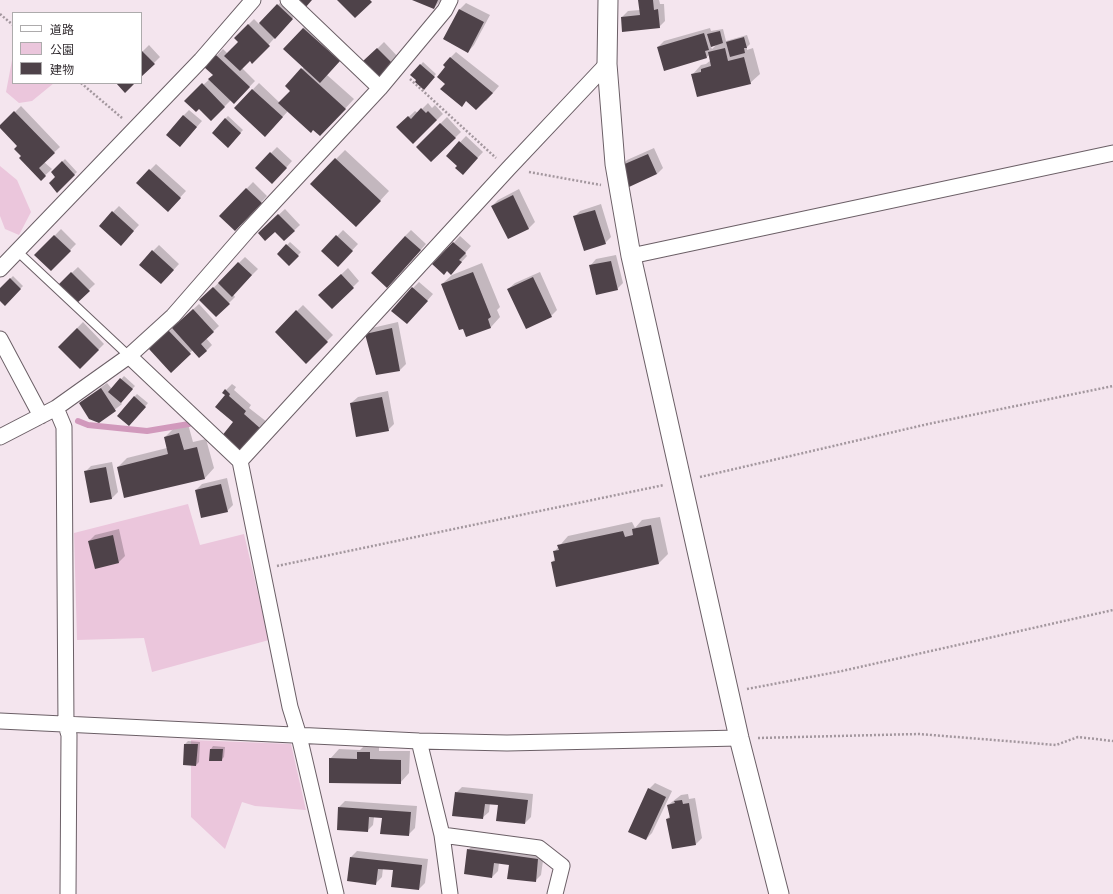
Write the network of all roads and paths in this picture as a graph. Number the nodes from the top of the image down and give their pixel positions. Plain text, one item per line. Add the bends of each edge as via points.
1 (253, 0) edge
2 (288, 0) edge
3 (450, 0) edge
4 (608, 0) edge
5 (0, 14) edge
6 (12, 24) edge
7 (607, 64) junction
8 (398, 68) junction
9 (82, 84) edge
10 (380, 88) junction
11 (135, 128) junction
12 (1113, 153) edge
13 (508, 169) junction
14 (619, 189) junction
15 (17, 251) junction
16 (631, 256) junction
17 (0, 268) edge
18 (0, 339) edge
19 (129, 356) junction
20 (56, 408) junction
21 (41, 416) junction
22 (0, 437) edge
23 (240, 461) junction
24 (1113, 610) edge
25 (729, 693) junction
26 (0, 721) edge
27 (66, 725) junction
28 (299, 736) junction
29 (739, 738) junction
30 (419, 741) junction
31 (1113, 742) edge
32 (442, 835) junction
33 (68, 894) edge
34 (336, 894) edge
35 (450, 894) edge
36 (555, 894) edge
37 (779, 894) edge

1 - 11 street via 201,60
2 - 10 street
3 - 8 street via 445,10
4 - 7 street
5 - 6 path
7 - 13 street
7 - 14 street
8 - 10 street
8 - 13 path
9 - 11 path
10 - 19 street via 172,316
11 - 15 street
12 - 16 street
13 - 14 path
13 - 23 street
14 - 16 street
15 - 17 street
15 - 19 lane
16 - 25 street
18 - 21 street
19 - 20 street
19 - 23 street
20 - 21 street
20 - 27 street via 64,427
21 - 22 street
23 - 28 street via 290,707
24 - 25 path via 842,671
25 - 29 street
26 - 27 street
27 - 28 street
27 - 33 street via 69,735
28 - 30 street
28 - 34 street
29 - 30 street via 507,743
29 - 31 path via 919,734 1056,745 1078,737
29 - 37 street
30 - 32 street
32 - 35 street
32 - 36 street via 539,848 562,866

